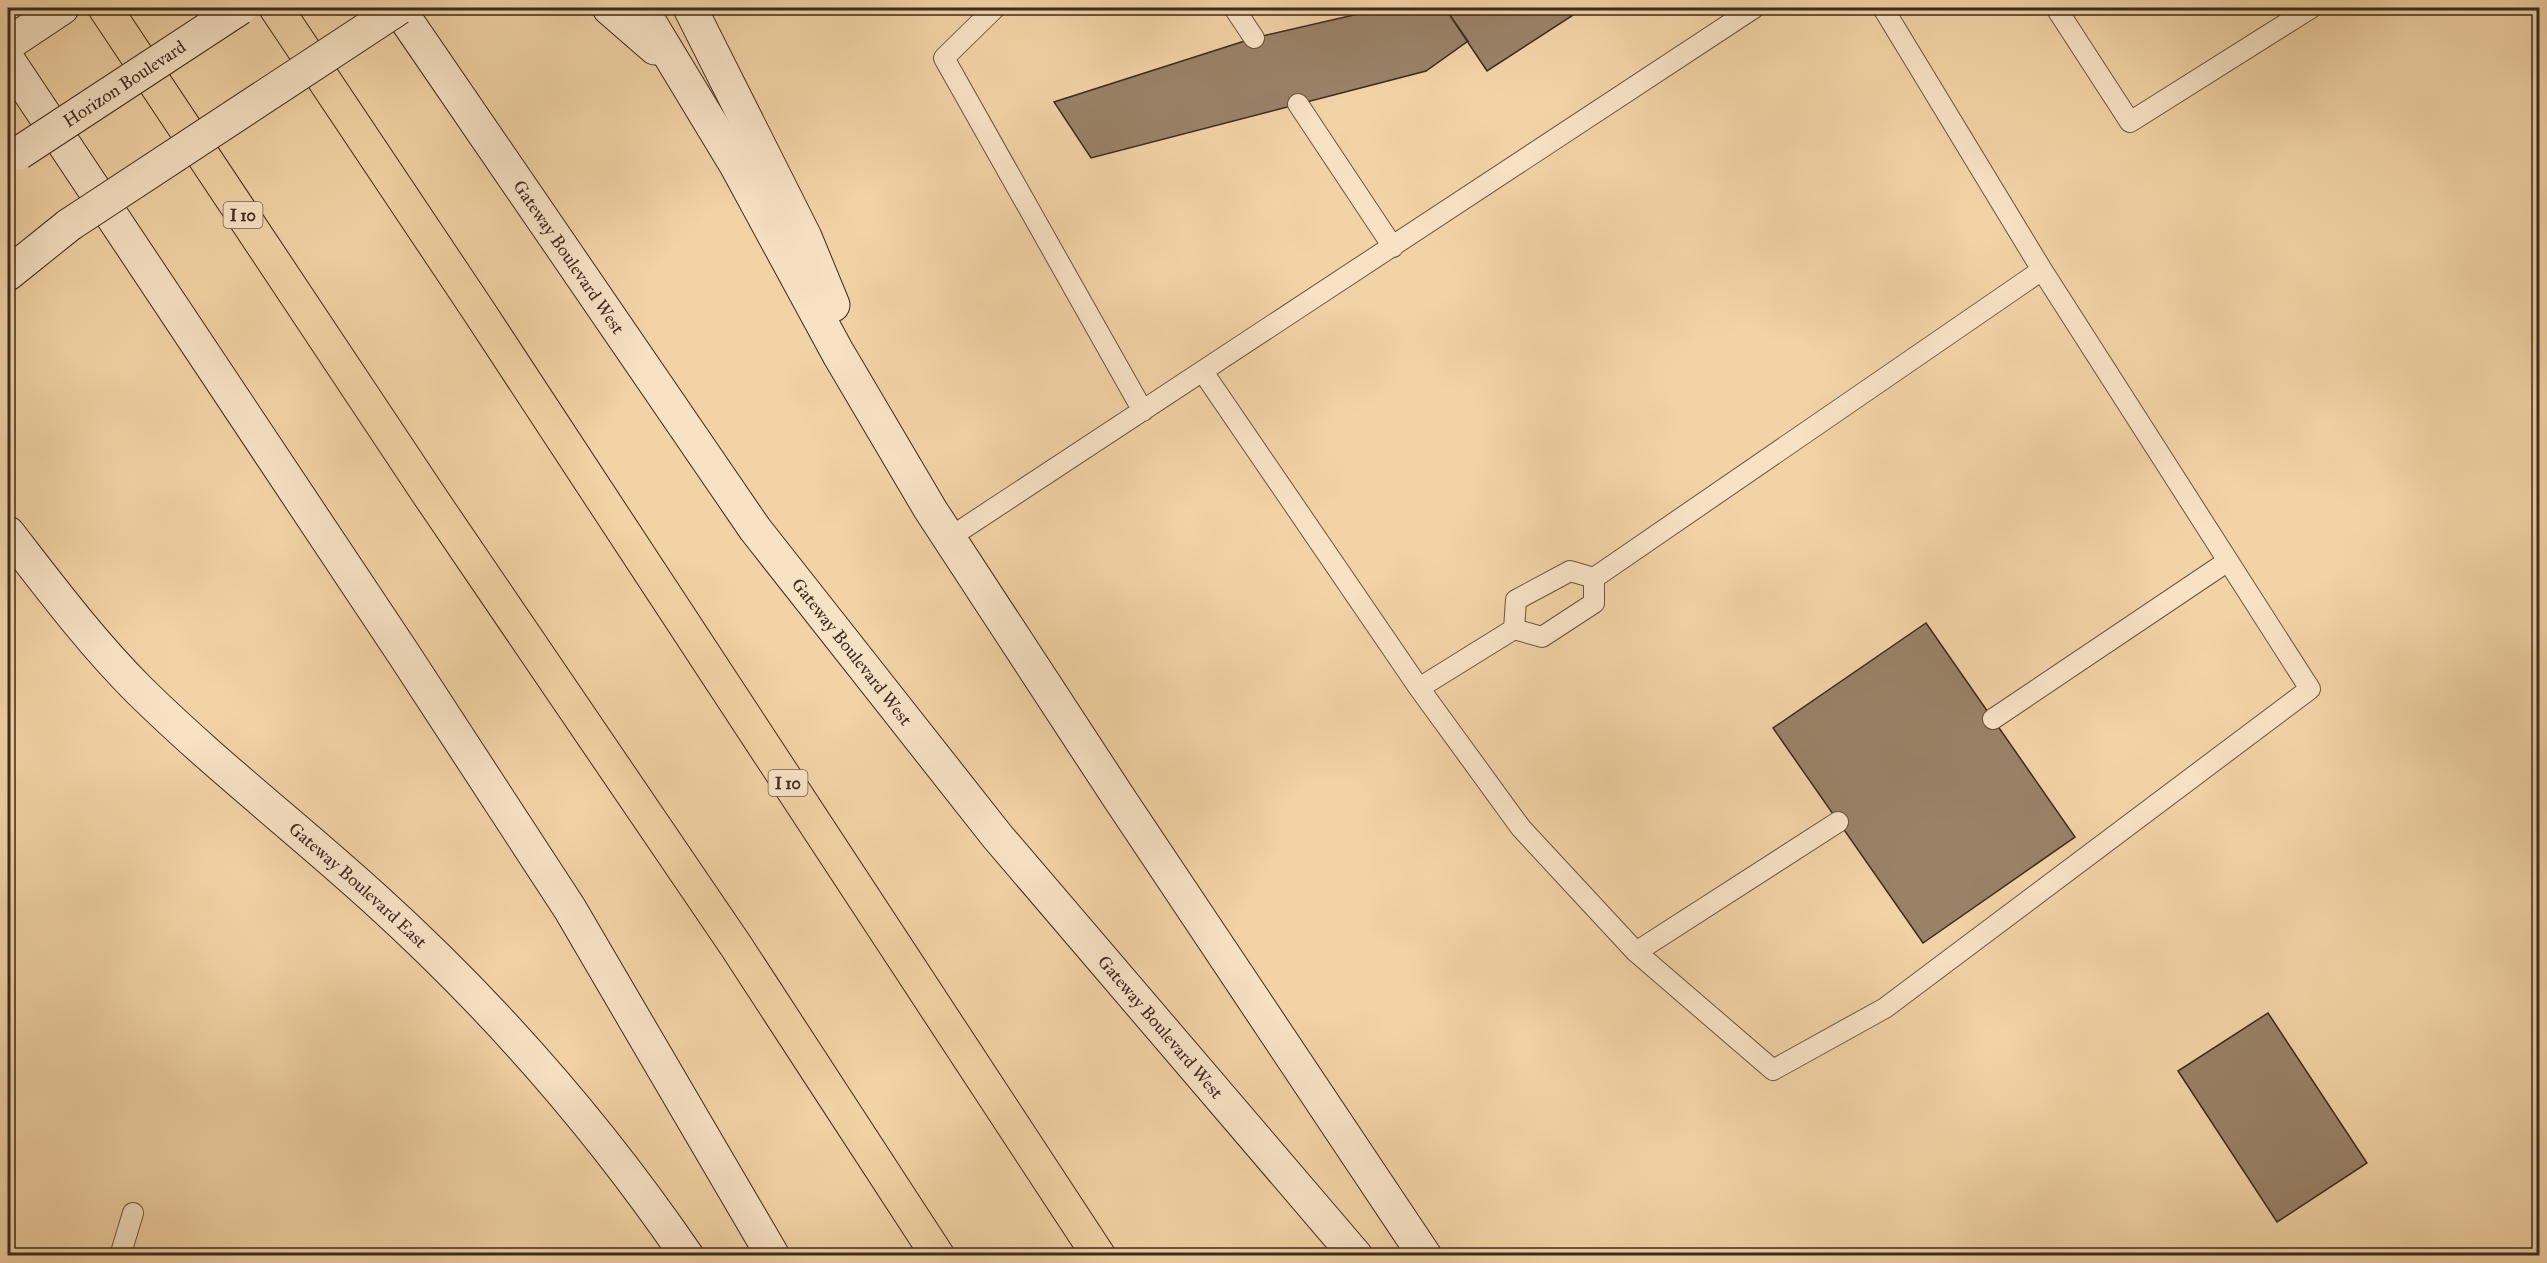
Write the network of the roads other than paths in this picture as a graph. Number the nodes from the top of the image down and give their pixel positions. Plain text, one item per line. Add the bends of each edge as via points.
1 (62, 8) edge
2 (105, 8) edge
3 (240, 8) edge
4 (276, 8) edge
5 (398, 8) edge
6 (609, 8) edge
7 (641, 8) edge
8 (690, 8) edge
9 (995, 8) edge
10 (1234, 8) edge
11 (1754, 8) edge
12 (1883, 8) edge
13 (2056, 8) edge
14 (2311, 8) edge
15 (1254, 38) dead end
16 (8, 44) edge
17 (8, 60) edge
18 (683, 74) junction
19 (1298, 104) dead end
20 (13, 157) edge
21 (1393, 246) junction
22 (2042, 270) junction
23 (8, 274) edge
24 (1203, 372) junction
25 (1143, 411) junction
26 (888, 437) junction
27 (8, 533) edge
28 (949, 538) junction
29 (2228, 561) junction
30 (1594, 579) junction
31 (1514, 629) junction
32 (1419, 688) junction
33 (1992, 719) dead end
34 (1838, 822) dead end
35 (1636, 952) junction
36 (133, 1214) dead end
37 (120, 1256) edge
38 (687, 1256) edge
39 (773, 1256) edge
40 (938, 1256) edge
41 (1099, 1256) edge
42 (1356, 1256) edge
43 (1425, 1256) edge

1 - 16 main road
2 - 40 highway, I 10 via 431,498 736,946
3 - 20 main road, Horizon Boulevard, bridge
4 - 41 highway, I 10
5 - 23 main road, bridge via 69,225
5 - 42 main road, Gateway Boulevard West via 755,529 997,836
6 - 18 main road
7 - 18 main road
8 - 26 main road via 805,237
9 - 25 lane via 944,58
10 - 15 lane
11 - 21 lane
12 - 22 lane
13 - 14 lane via 2130,122
17 - 39 main road via 570,909
18 - 26 main road
19 - 21 lane
21 - 24 lane
22 - 29 lane
22 - 30 lane
24 - 25 lane
24 - 32 lane
25 - 28 lane
26 - 28 main road
27 - 38 main road, Gateway Boulevard East via 82,628 138,689 228,773 376,900 470,992 582,1115
28 - 43 main road
29 - 33 lane
29 - 35 lane via 2310,689 1885,1008 1773,1070
30 - 31 lane via 1594,603 1542,637
30 - 31 lane via 1570,571 1516,600
31 - 32 lane
32 - 35 lane via 1521,828
34 - 35 lane
36 - 37 lane

